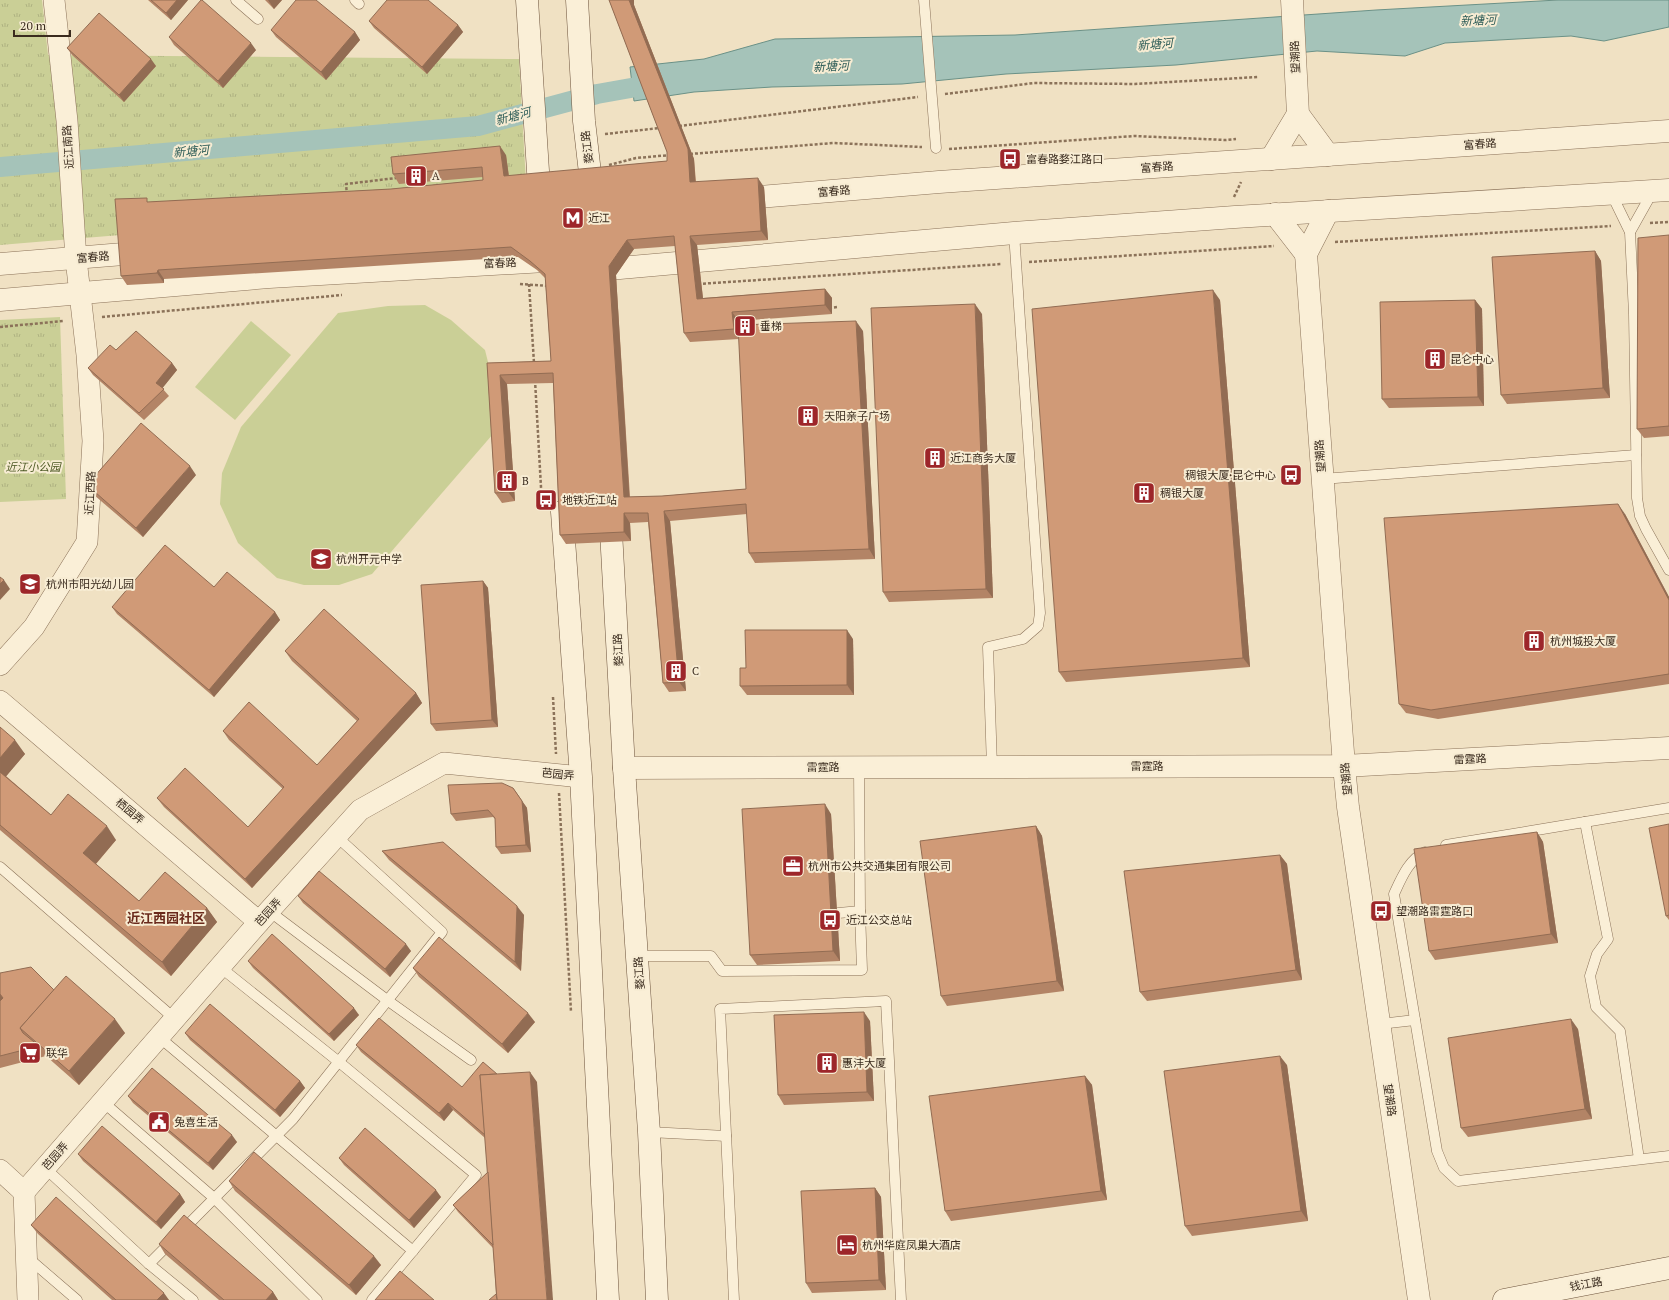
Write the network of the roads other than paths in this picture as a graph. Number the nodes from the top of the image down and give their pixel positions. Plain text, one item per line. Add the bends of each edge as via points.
1 (54, 0) edge
2 (236, 0) edge
3 (527, 0) edge
4 (576, 0) edge
5 (924, 0) edge
6 (1292, 0) edge
7 (258, 19) dead end
8 (1298, 104) junction
9 (1669, 131) edge
10 (936, 148) road end
11 (1328, 155) junction
12 (1271, 159) junction
13 (1661, 190) edge
14 (1611, 193) junction
15 (713, 201) edge
16 (1328, 211) junction
17 (595, 213) edge
18 (1274, 214) junction
19 (1630, 232) junction
20 (1014, 233) junction
21 (596, 248) edge
22 (170, 251) edge
23 (541, 252) junction
24 (1306, 254) junction
25 (76, 259) junction
26 (0, 264) edge
27 (598, 279) junction
28 (79, 294) junction
29 (0, 300) edge
30 (1636, 455) junction
31 (1322, 479) junction
32 (561, 492) edge
33 (609, 492) edge
34 (1669, 570) edge
35 (0, 665) edge
36 (0, 701) edge
37 (1669, 748) edge
38 (1344, 766) junction
39 (859, 767) junction
40 (992, 767) junction
41 (624, 768) junction
42 (581, 776) junction
43 (1669, 808) edge
44 (1585, 822) junction
45 (336, 836) junction
46 (0, 867) edge
47 (860, 911) junction
48 (828, 914) edge
49 (264, 916) junction
50 (638, 956) junction
51 (220, 967) junction
52 (387, 1000) junction
53 (175, 1019) junction
54 (1415, 1020) junction
55 (1380, 1024) junction
56 (159, 1037) junction
57 (471, 1060) dead end
58 (339, 1062) junction
59 (103, 1102) junction
60 (649, 1132) junction
61 (277, 1135) junction
62 (726, 1136) junction
63 (1669, 1156) edge
64 (1639, 1159) junction
65 (45, 1168) junction
66 (0, 1170) edge
67 (24, 1192) junction
68 (214, 1198) junction
69 (413, 1251) junction
70 (27, 1257) junction
71 (149, 1264) junction
72 (1669, 1268) edge
73 (28, 1300) edge
74 (78, 1300) edge
75 (193, 1300) edge
76 (317, 1300) edge
77 (372, 1300) edge
78 (608, 1300) edge
79 (657, 1300) edge
80 (734, 1300) edge
81 (901, 1300) edge
82 (1419, 1300) edge
83 (1504, 1300) edge

1 - 25 street, 近江南路
2 - 7 lane
3 - 23 street
4 - 17 street, 婺江路 via 584,121
5 - 10 lane
6 - 8 street, 望潮路
8 - 11 street
8 - 12 street
9 - 11 street, 富春路
11 - 12 street, 富春路
12 - 15 street, 富春路
13 - 14 street, 富春路
13 - 19 lane
14 - 16 street, 富春路
14 - 19 lane
16 - 18 street, 富春路
16 - 24 street
18 - 20 street, 富春路
18 - 24 street
19 - 30 lane
20 - 27 street, 富春路
20 - 40 lane via 1040,613 1038,626 1023,639 988,646
21 - 27 street
22 - 25 street, 富春路
23 - 27 street, 富春路
23 - 28 street, 富春路
24 - 31 street, 望潮路
25 - 26 street, 富春路
25 - 28 street, 近江南路
28 - 29 street, 富春路
28 - 35 street, 近江西路 via 87,355 92,442 87,542 34,626
30 - 31 lane
30 - 34 lane via 1640,516
31 - 38 street, 望潮路
32 - 42 street
33 - 41 street, 婺江路
36 - 49 street, 栖园弄
37 - 38 street, 雷霆路
38 - 40 street, 雷霆路
38 - 55 street, 望潮路
39 - 40 street, 雷霆路
39 - 41 street, 雷霆路
39 - 47 lane
41 - 50 street, 婺江路
42 - 45 street, 芭园弄 via 444,763 360,810
42 - 78 street
43 - 44 lane
44 - 54 lane via 1440,846 1419,855 1405,872 1394,894
44 - 64 lane via 1608,938 1597,954 1590,976 1596,1007 1620,1031
45 - 49 street, 芭园弄
45 - 52 lane via 442,932
46 - 53 lane
47 - 48 lane
47 - 50 lane via 862,970 722,971 711,956
49 - 51 street, 芭园弄
49 - 52 lane
50 - 60 street, 婺江路
51 - 53 street, 芭园弄
51 - 58 lane
52 - 57 lane
52 - 58 lane
53 - 56 street, 芭园弄
54 - 55 lane
54 - 64 lane via 1437,1151 1444,1168 1458,1181
55 - 82 street, 望潮路
56 - 59 street, 芭园弄
56 - 61 lane
58 - 61 lane
58 - 69 lane via 476,1175
59 - 65 street, 芭园弄
59 - 68 lane
60 - 62 lane
60 - 79 street, 婺江路
61 - 68 lane
61 - 69 lane
62 - 80 lane
62 - 81 lane via 720,1009 886,1001
63 - 64 lane
65 - 67 street, 芭园弄
65 - 71 lane
66 - 67 street
67 - 70 street
68 - 71 lane
68 - 76 lane
69 - 77 lane
70 - 73 street
70 - 74 lane
71 - 75 lane
72 - 83 street, 钱江路

